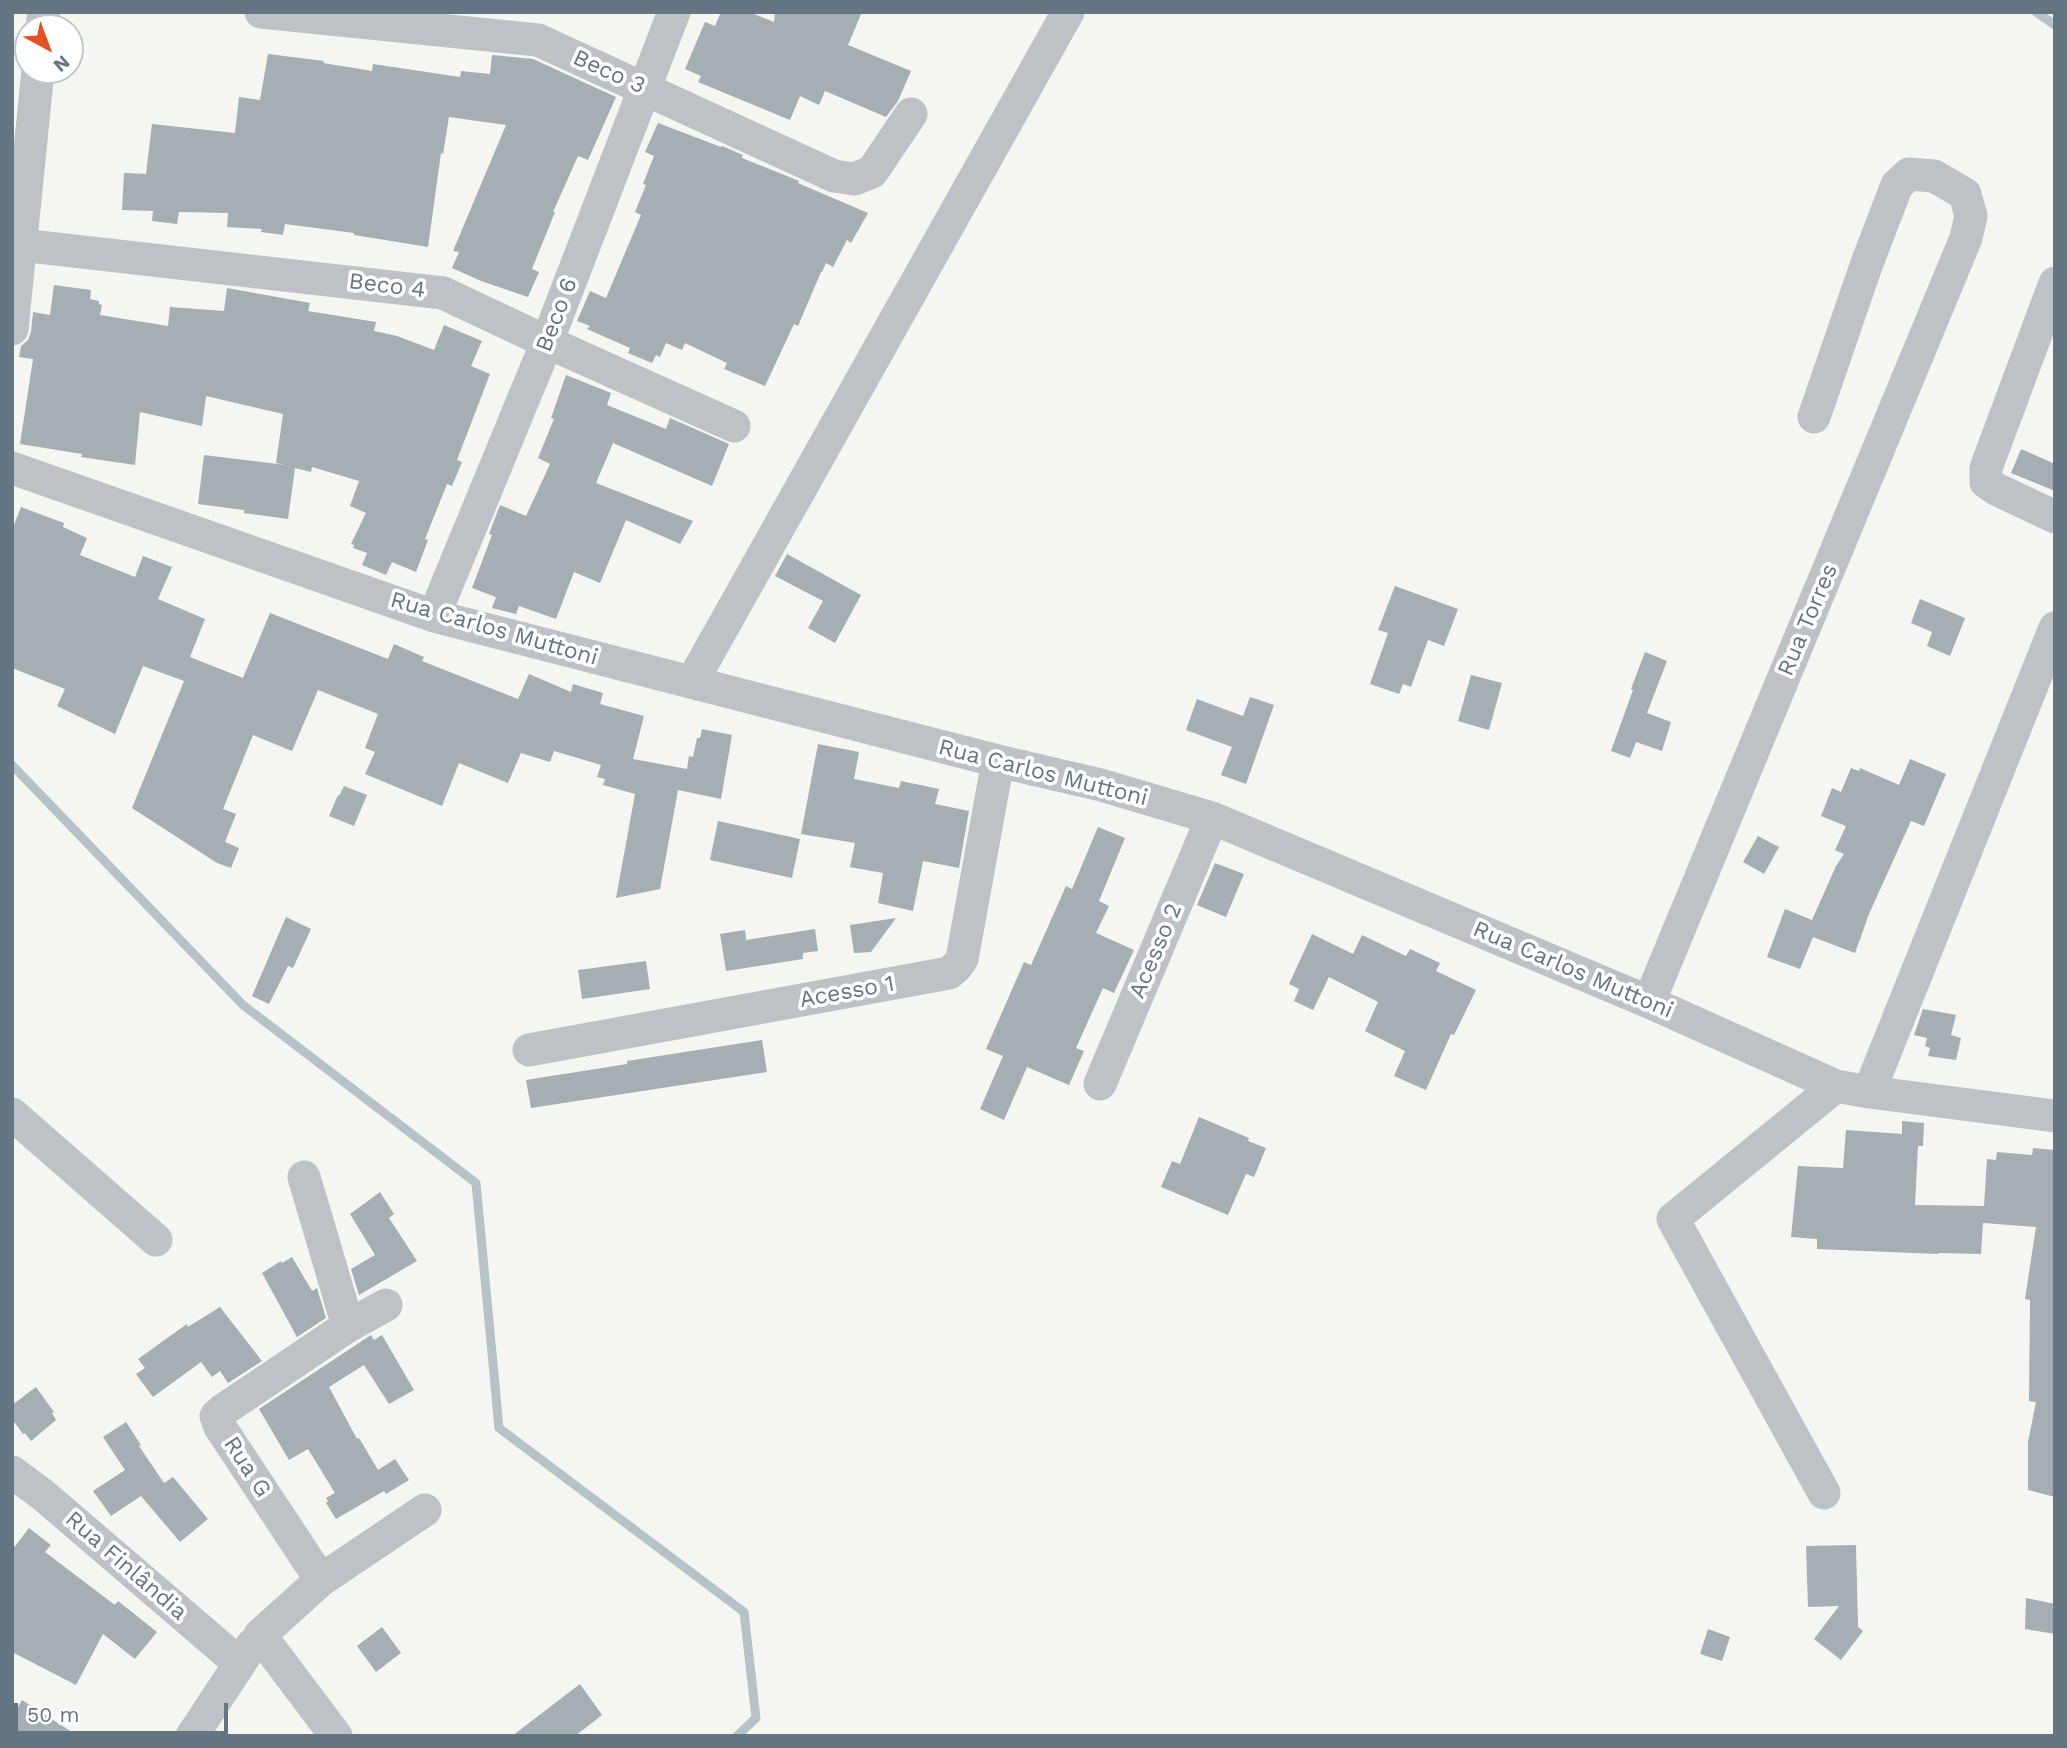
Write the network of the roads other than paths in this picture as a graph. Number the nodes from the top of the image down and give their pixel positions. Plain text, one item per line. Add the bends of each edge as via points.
1 (261, 12) edge
2 (674, 12) edge
3 (1068, 12) edge
4 (36, 84) edge
5 (645, 88) junction
6 (911, 114) dead end
7 (17, 244) edge
8 (2055, 283) edge
9 (12, 329) edge
10 (547, 342) junction
11 (1814, 417) dead end
12 (734, 426) dead end
13 (12, 468) edge
14 (2055, 517) edge
15 (434, 616) junction
16 (2055, 628) edge
17 (692, 682) junction
18 (998, 761) junction
19 (1212, 818) junction
20 (1649, 1002) junction
21 (529, 1049) dead end
22 (1100, 1084) dead end
23 (1836, 1086) junction
24 (1869, 1092) junction
25 (12, 1114) edge
26 (2055, 1116) edge
27 (304, 1177) dead end
28 (156, 1240) dead end
29 (386, 1305) dead end
30 (348, 1326) junction
31 (12, 1472) edge
32 (1824, 1493) dead end
33 (425, 1510) dead end
34 (321, 1580) junction
35 (260, 1635) junction
36 (239, 1663) junction
37 (192, 1736) edge
38 (336, 1736) edge

1 - 5 street, Beco 3 via 538,40
2 - 5 street, Beco 6
3 - 17 street
4 - 7 street
5 - 6 street, Beco 3 via 834,176 854,179 872,172
5 - 10 street, Beco 6
7 - 9 street
7 - 10 street, Beco 4 via 443,293
8 - 14 street via 1986,468 1986,482
10 - 12 street, Beco 4
10 - 15 street, Beco 6
11 - 20 street, Rua Torres via 1897,185 1909,174 1934,176 1965,194 1970,216 1966,238
13 - 15 street, Rua Carlos Muttoni
15 - 17 street, Rua Carlos Muttoni
16 - 24 street
17 - 18 street, Rua Carlos Muttoni
18 - 19 street, Rua Carlos Muttoni
18 - 21 street, Acesso 1 via 962,958 949,973
19 - 20 street, Rua Carlos Muttoni
19 - 22 street, Acesso 2
20 - 23 street, Rua Carlos Muttoni
23 - 24 street, Rua Carlos Muttoni
23 - 32 street via 1673,1219
24 - 26 street, Rua Carlos Muttoni
25 - 28 street
27 - 30 street
29 - 30 street
30 - 34 street, Rua G via 216,1416
31 - 36 street, Rua Finlândia
33 - 34 street
34 - 35 street
35 - 36 street
35 - 38 street
36 - 37 street

